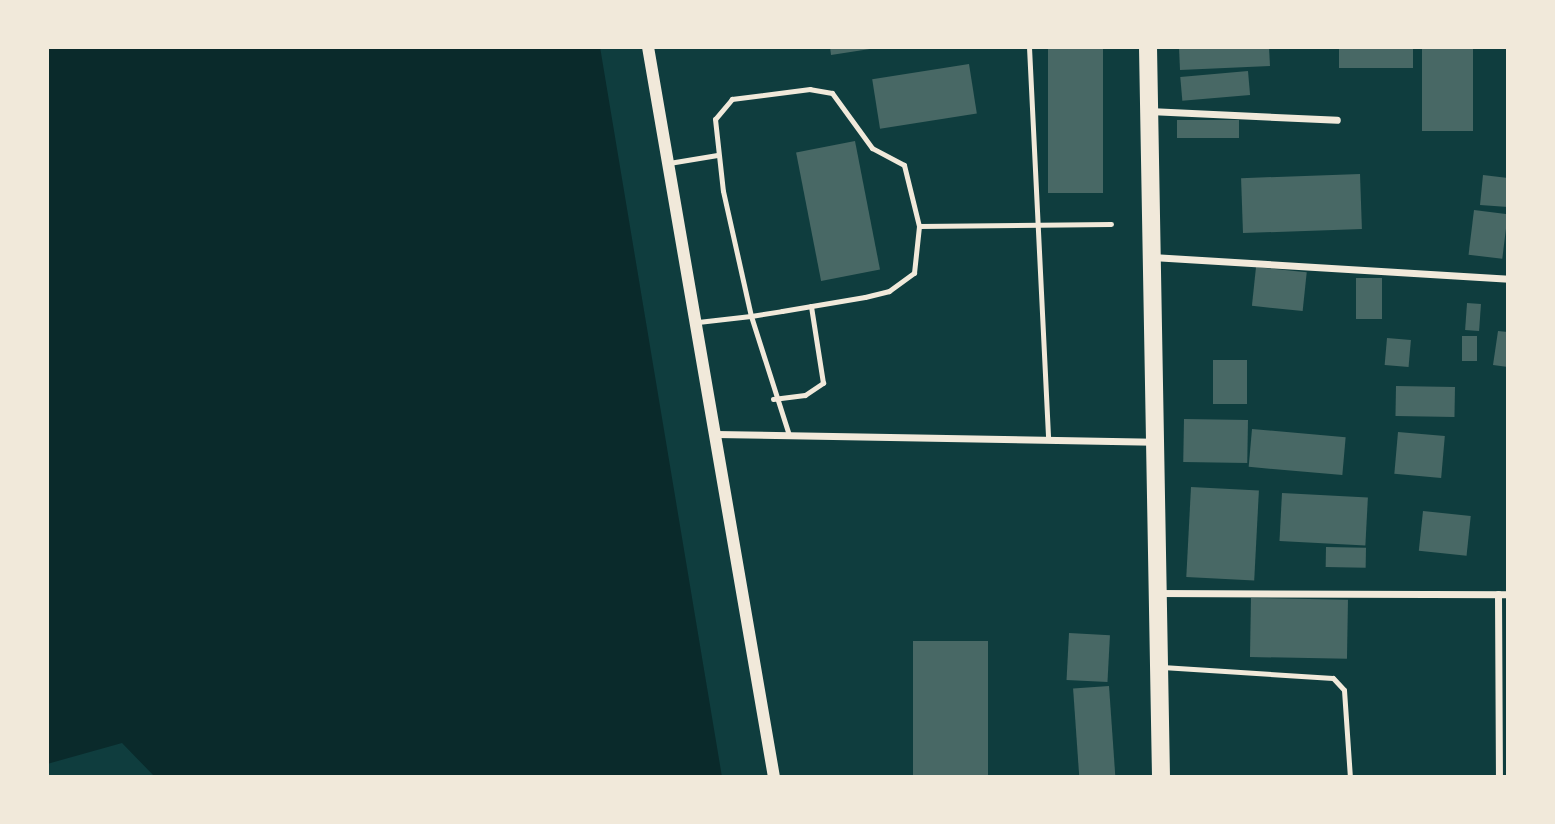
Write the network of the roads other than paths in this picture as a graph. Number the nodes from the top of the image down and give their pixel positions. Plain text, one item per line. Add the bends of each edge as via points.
1 (648, 47) edge
2 (1029, 47) edge
3 (1148, 47) edge
4 (1149, 111) junction
5 (1337, 120) dead end
6 (717, 155) junction
7 (669, 163) junction
8 (1035, 222) junction
9 (1111, 224) dead end
10 (919, 226) junction
11 (1149, 257) junction
12 (1508, 279) edge
13 (811, 306) junction
14 (751, 316) junction
15 (697, 323) junction
16 (773, 399) junction
17 (716, 433) junction
18 (789, 435) junction
19 (1048, 440) junction
20 (1154, 442) junction
21 (1157, 593) junction
22 (1498, 594) junction
23 (1508, 594) edge
24 (1159, 667) junction
25 (774, 777) edge
26 (1161, 777) edge
27 (1350, 777) edge
28 (1499, 777) edge

1 - 7 street
2 - 8 lane
3 - 4 main road
4 - 5 street
4 - 11 main road
6 - 7 lane
6 - 10 lane via 715,119 732,99 810,89 832,93 872,148 904,165
6 - 14 lane
7 - 15 street
8 - 9 lane
8 - 10 lane
8 - 19 lane
10 - 13 lane via 917,262 905,282
11 - 12 street
11 - 20 main road
13 - 14 lane
13 - 16 lane via 823,383 805,395
14 - 15 lane
14 - 16 lane
15 - 17 street
16 - 18 lane
17 - 18 street
17 - 25 street
18 - 19 street
19 - 20 street
20 - 21 main road
21 - 22 street
21 - 24 main road
22 - 23 street
22 - 28 street
24 - 26 main road
24 - 27 lane via 1333,678 1344,690

